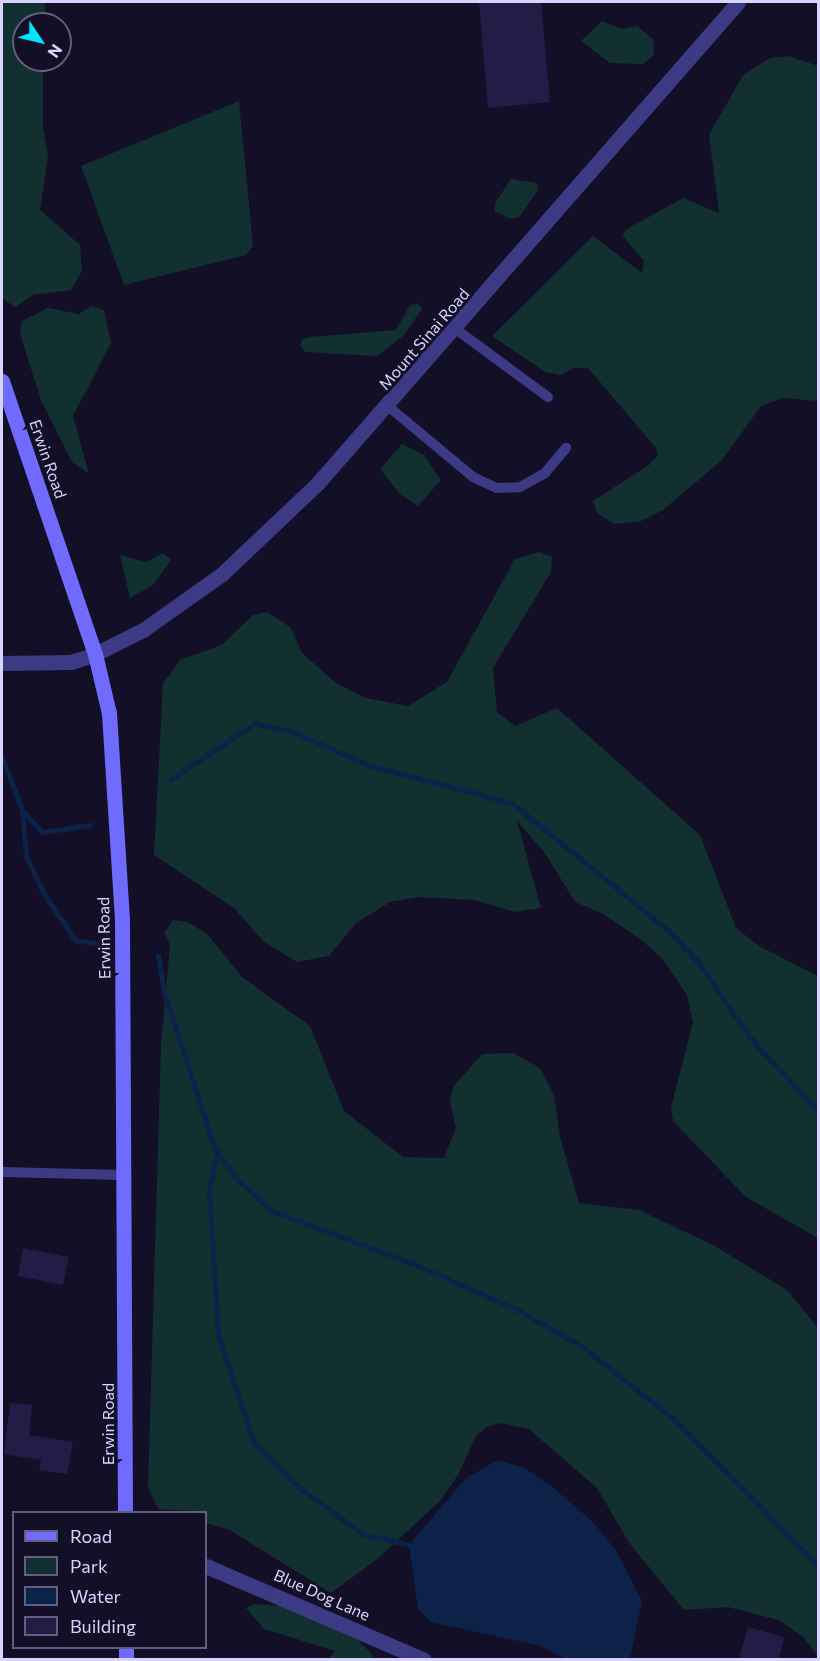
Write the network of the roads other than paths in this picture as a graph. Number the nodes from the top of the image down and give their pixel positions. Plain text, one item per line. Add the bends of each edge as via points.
1 (738, 2) edge
2 (457, 330) junction
3 (2, 381) edge
4 (548, 397) dead end
5 (389, 407) junction
6 (566, 448) dead end
7 (95, 654) junction
8 (2, 663) edge
9 (2, 1172) edge
10 (123, 1174) junction
11 (125, 1511) edge
12 (207, 1566) edge
13 (424, 1659) edge

1 - 2 street, Mount Sinai Road
2 - 4 lane
2 - 5 street, Mount Sinai Road
3 - 7 main road, Erwin Road
5 - 6 lane via 473,477 497,488 528,482 545,473
5 - 7 street, Mount Sinai Road via 235,564 143,630
7 - 8 street, Mount Sinai Road via 71,662
7 - 10 main road, Erwin Road via 109,713 119,844
9 - 10 lane
10 - 11 main road, Erwin Road
12 - 13 street, Blue Dog Lane

